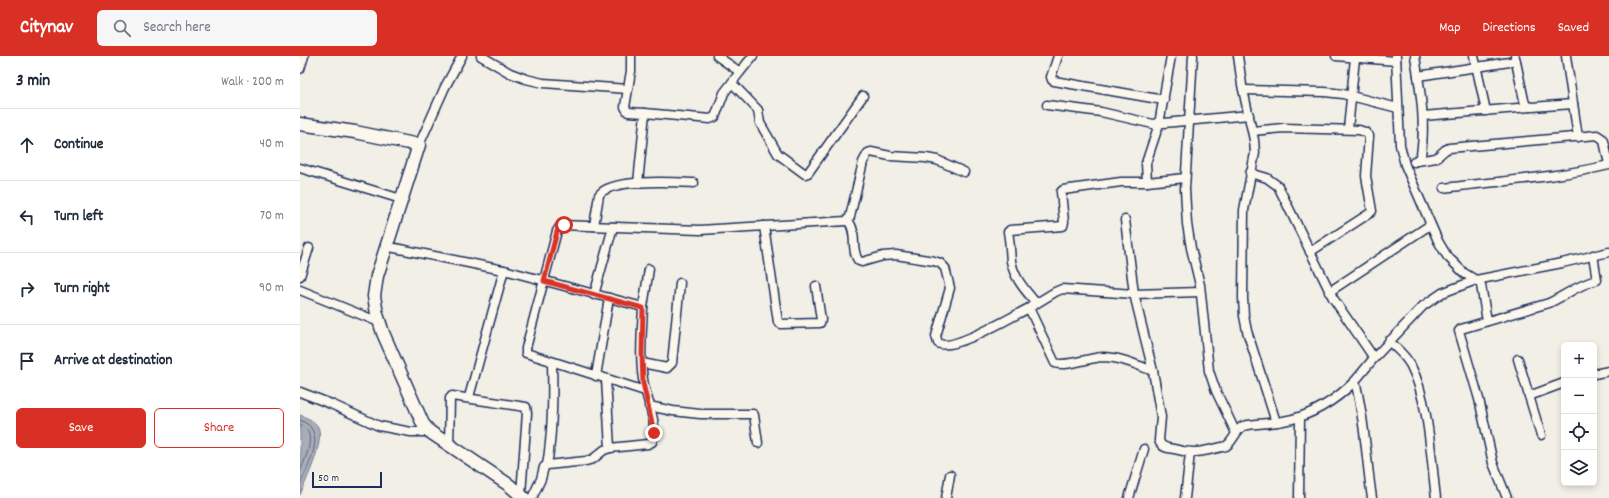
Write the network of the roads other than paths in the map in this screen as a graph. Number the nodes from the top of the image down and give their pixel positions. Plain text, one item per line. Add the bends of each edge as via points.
1 (304, 56) edge
2 (462, 56) edge
3 (481, 56) edge
4 (631, 56) edge
5 (717, 56) edge
6 (753, 56) edge
7 (1058, 56) edge
8 (1171, 56) edge
9 (1193, 56) edge
10 (1238, 56) edge
11 (1336, 56) edge
12 (1415, 56) edge
13 (1474, 56) edge
14 (1566, 56) edge
15 (1355, 58) junction
16 (1396, 58) edge
17 (1515, 59) edge
18 (1476, 67) junction
19 (300, 69) edge
20 (740, 72) junction
21 (1418, 76) junction
22 (732, 83) junction
23 (628, 89) junction
24 (1244, 90) junction
25 (1351, 95) junction
26 (863, 96) dead end
27 (1164, 100) junction
28 (1573, 104) junction
29 (1047, 105) dead end
30 (1398, 108) junction
31 (1530, 108) junction
32 (1486, 111) junction
33 (645, 113) junction
34 (1249, 115) junction
35 (1422, 116) junction
36 (1189, 120) junction
37 (300, 124) edge
38 (1160, 124) junction
39 (1348, 129) junction
40 (1253, 131) junction
41 (1578, 137) junction
42 (419, 145) junction
43 (1417, 161) junction
44 (1609, 164) edge
45 (1405, 165) junction
46 (300, 168) edge
47 (964, 172) dead end
48 (1250, 173) junction
49 (1185, 178) junction
50 (1147, 182) junction
51 (638, 183) junction
52 (694, 183) dead end
53 (1444, 188) dead end
54 (401, 199) junction
55 (1125, 220) dead end
56 (848, 221) junction
57 (1430, 224) junction
58 (594, 226) junction
59 (764, 226) junction
60 (613, 227) junction
61 (386, 246) junction
62 (309, 248) dead end
63 (1310, 252) junction
64 (1609, 252) edge
65 (1593, 255) junction
66 (649, 269) dead end
67 (504, 270) junction
68 (300, 276) edge
69 (1476, 280) junction
70 (544, 281) junction
71 (680, 283) dead end
72 (816, 286) dead end
73 (300, 290) edge
74 (1200, 292) junction
75 (1329, 292) junction
76 (1134, 294) junction
77 (594, 295) junction
78 (609, 298) junction
79 (1033, 306) junction
80 (643, 308) junction
81 (1487, 321) junction
82 (379, 322) junction
83 (1389, 341) junction
84 (1374, 358) junction
85 (1518, 359) dead end
86 (552, 362) junction
87 (642, 363) junction
88 (1154, 370) junction
89 (1609, 371) edge
90 (1597, 373) edge
91 (596, 376) junction
92 (606, 379) junction
93 (1355, 381) junction
94 (1561, 384) edge
95 (646, 391) junction
96 (300, 392) edge
97 (1529, 396) junction
98 (469, 397) junction
99 (649, 406) junction
100 (1300, 417) junction
101 (1276, 422) junction
102 (430, 432) junction
103 (1236, 433) junction
104 (1541, 435) dead end
105 (758, 443) dead end
106 (450, 446) junction
107 (610, 448) junction
108 (1144, 450) dead end
109 (1190, 453) junction
110 (547, 465) junction
111 (950, 475) dead end
112 (525, 497) edge
113 (946, 498) edge
114 (1129, 498) edge
115 (1185, 498) edge
116 (1299, 498) edge
117 (1372, 498) edge
118 (1436, 498) edge
119 (1507, 498) edge

1 - 19 street
2 - 42 street
3 - 23 street via 510,73 543,83
4 - 23 street
5 - 20 street
6 - 20 street
7 - 27 street via 1051,77 1054,82
8 - 27 street
9 - 36 street
10 - 24 street
11 - 15 street
12 - 21 street
13 - 18 street
14 - 28 street
15 - 16 street
15 - 25 street
16 - 30 street
17 - 18 street
17 - 31 street via 1524,100
18 - 21 street
18 - 32 street
20 - 22 street
21 - 35 street
22 - 26 street via 758,110 760,123 778,154 805,174
22 - 33 street via 724,93 713,118
23 - 33 street via 626,110
24 - 25 street
24 - 34 street
25 - 30 street
25 - 39 street
27 - 38 street
28 - 31 street
28 - 41 street
29 - 38 street via 1101,112
30 - 45 street via 1400,145
31 - 32 street
32 - 35 street
33 - 51 street
34 - 36 street
34 - 40 street
35 - 43 street via 1422,148
36 - 38 street
36 - 49 street
37 - 42 street
38 - 50 street via 1146,164
39 - 40 street via 1282,128
39 - 63 street via 1365,132 1369,136 1366,176 1372,211
40 - 48 street via 1255,152
41 - 43 street via 1449,148 1436,158
41 - 44 street via 1597,135 1603,138
42 - 54 street
43 - 45 street
44 - 53 street via 1586,170
45 - 57 street
46 - 54 street
47 - 56 street via 937,160 868,153 863,162
48 - 63 street via 1267,178 1278,186
48 - 101 street via 1244,210 1244,316
49 - 50 street
49 - 74 street via 1188,230
50 - 79 street via 1121,182 1063,190 1063,226 1008,232 1014,272
51 - 52 street
51 - 58 street via 607,187 602,191
54 - 61 street
55 - 76 street
56 - 59 street
56 - 79 street via 852,228 859,261 896,255 934,261 945,268 950,288 936,336 940,346 963,341
57 - 69 street via 1447,256 1464,273
57 - 75 street
58 - 60 street
58 - 70 street via 560,225
59 - 60 street via 700,230
59 - 72 street via 778,322 820,322 822,320
60 - 77 street
61 - 67 street
61 - 82 street via 374,296
62 - 68 street
63 - 75 street
64 - 65 street
65 - 69 street
65 - 81 street via 1597,280 1579,285 1549,303
66 - 80 street
67 - 70 street
67 - 98 street
69 - 81 street via 1481,285
69 - 83 street via 1442,293 1423,306
70 - 77 street
70 - 86 street via 526,351 530,355
71 - 87 street via 672,363 667,368
73 - 82 street
74 - 76 street
74 - 103 street via 1209,371
75 - 84 street
76 - 79 street via 1062,289
76 - 88 street
77 - 78 street
78 - 80 street
78 - 91 street
79 - 88 street via 1055,363 1111,358
80 - 87 street
81 - 119 street via 1460,329 1459,334 1479,399 1493,463
82 - 102 street via 418,414
83 - 84 street
83 - 118 street via 1411,365 1422,394
84 - 93 street
85 - 97 street
86 - 91 street
86 - 110 street via 553,403
87 - 95 street
88 - 109 street via 1161,417 1160,443 1165,447
89 - 90 street
91 - 92 street
92 - 95 street
92 - 107 street
93 - 100 street via 1343,393
93 - 117 street via 1361,405
94 - 97 street
95 - 99 street
96 - 102 street via 380,426 411,432
97 - 104 street
98 - 106 street via 455,395 450,398
98 - 112 street via 526,407
99 - 105 street via 700,414 753,414
99 - 107 street via 654,433 652,442
100 - 101 street
100 - 116 street
101 - 103 street via 1243,426
102 - 106 street
103 - 109 street via 1226,446
106 - 112 street
107 - 110 street via 586,461
108 - 114 street
109 - 115 street
110 - 112 street via 541,479
111 - 113 street

